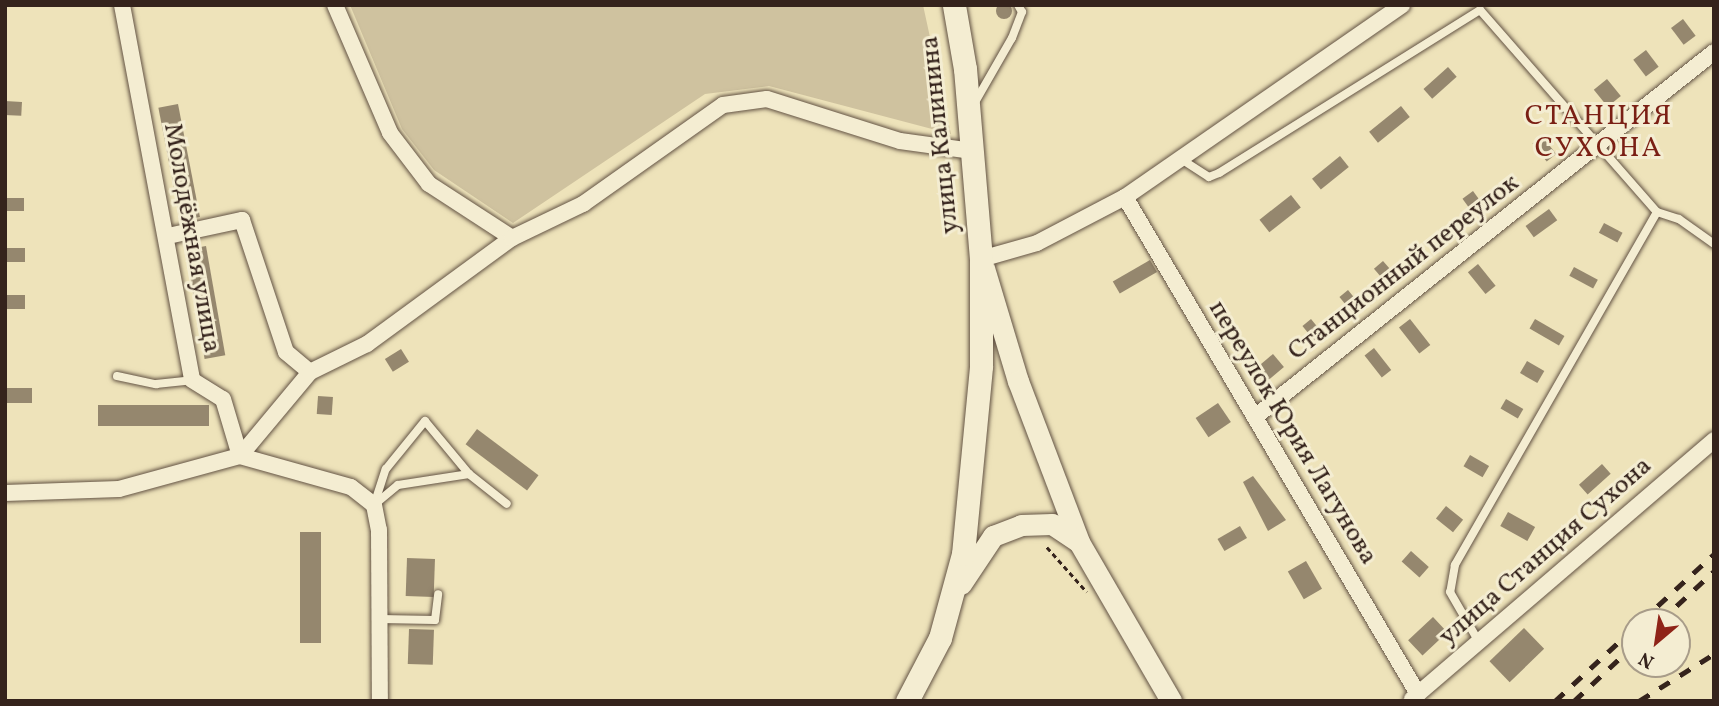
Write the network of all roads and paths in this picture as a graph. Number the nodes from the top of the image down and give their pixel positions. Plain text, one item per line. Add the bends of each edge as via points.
1 (122, 5) edge
2 (334, 5) edge
3 (954, 5) edge
4 (1018, 5) edge
5 (1402, 5) edge
6 (1714, 52) edge
7 (969, 113) junction
8 (1599, 146) junction
9 (972, 151) junction
10 (1181, 159) junction
11 (1125, 197) junction
12 (1657, 212) junction
13 (168, 236) junction
14 (512, 238) junction
15 (1714, 244) edge
16 (981, 259) junction
17 (310, 372) junction
18 (117, 376) dead end
19 (192, 380) junction
20 (1255, 417) junction
21 (1714, 440) edge
22 (240, 456) junction
23 (469, 474) junction
24 (5, 493) edge
25 (374, 505) junction
26 (507, 505) dead end
27 (1079, 542) junction
28 (438, 594) dead end
29 (380, 619) junction
30 (940, 638) junction
31 (1479, 642) junction
32 (1414, 697) edge
33 (380, 701) edge
34 (907, 701) edge
35 (1171, 701) edge

1 - 13 street, Молодёжная улица
2 - 14 street via 390,133 429,184
3 - 7 main road, улица Калинина
4 - 7 lane via 1022,12 1012,38
5 - 10 street
6 - 8 street, Станционный переулок
7 - 9 main road, улица Калинина
8 - 10 lane via 1480,10 1219,173 1209,177
8 - 12 lane
8 - 20 street, Станционный переулок
9 - 14 street via 900,141 767,99 723,105 583,204
9 - 16 main road, улица Калинина
10 - 11 street
11 - 16 street via 1045,240
11 - 20 street, переулок Юрия Лагунова
12 - 15 lane via 1679,219
12 - 31 lane via 1455,565 1450,592
13 - 17 street via 242,219 286,352
13 - 19 street, Молодёжная улица
14 - 17 street via 367,344
16 - 27 street via 1018,381
16 - 30 main road, улица Калинина via 973,474 963,554
17 - 22 street
18 - 19 lane via 156,384
19 - 22 street, Молодёжная улица via 223,399
20 - 32 street, переулок Юрия Лагунова
21 - 31 street, улица Станция Сухона
22 - 24 street via 119,489
22 - 25 street via 351,486
23 - 25 lane via 398,485
23 - 25 lane via 425,421 386,468
23 - 26 lane
25 - 29 street
27 - 30 street via 1052,524 1021,525 993,536 969,566
27 - 35 street
28 - 29 lane via 435,620
29 - 33 street
30 - 34 main road, улица Калинина
31 - 32 street, улица Станция Сухона

